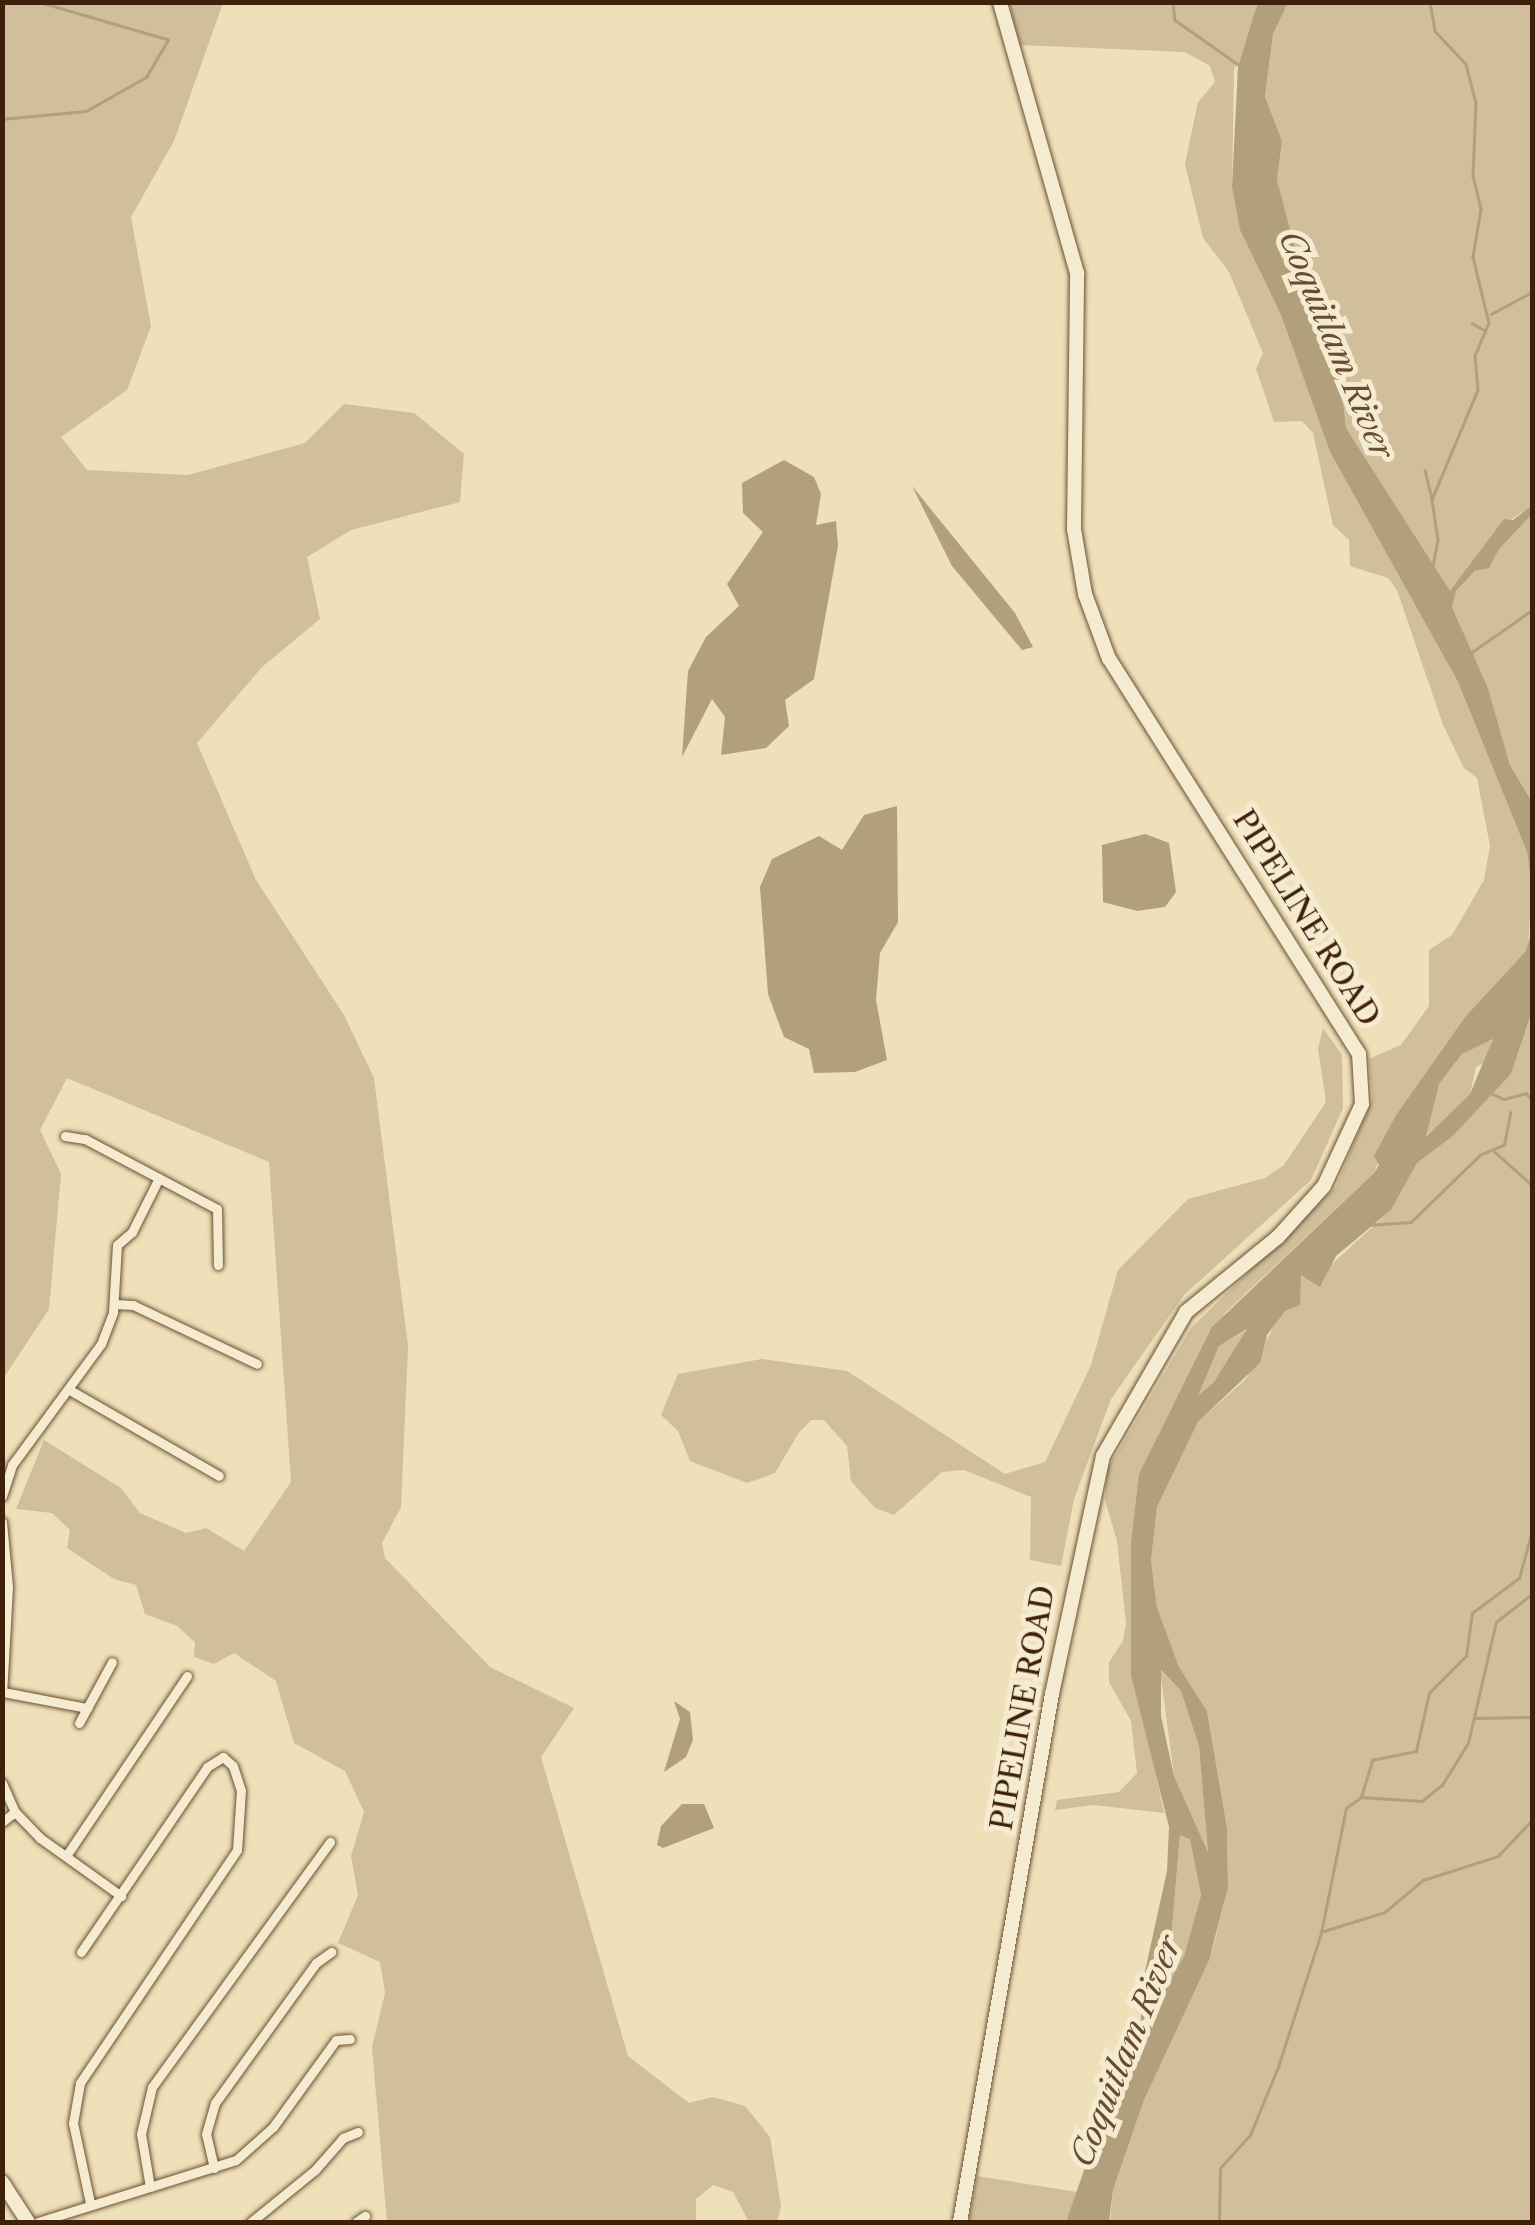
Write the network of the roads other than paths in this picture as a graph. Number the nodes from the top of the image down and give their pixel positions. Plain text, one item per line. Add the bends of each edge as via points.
1 (1000, 2) edge
2 (65, 1136) dead end
3 (159, 1178) junction
4 (218, 1265) dead end
5 (114, 1304) junction
6 (257, 1364) dead end
7 (68, 1389) junction
8 (219, 1476) dead end
9 (2, 1496) edge
10 (2, 1522) edge
11 (112, 1662) dead end
12 (188, 1676) dead end
13 (2, 1692) edge
14 (87, 1708) junction
15 (79, 1723) dead end
16 (2, 1783) edge
17 (16, 1812) junction
18 (2, 1822) edge
19 (330, 1842) dead end
20 (66, 1856) junction
21 (121, 1896) junction
22 (81, 1952) dead end
23 (331, 1952) dead end
24 (350, 2039) dead end
25 (358, 2132) dead end
26 (214, 2168) junction
27 (2, 2182) edge
28 (150, 2187) junction
29 (90, 2203) junction
30 (28, 2222) edge
31 (38, 2222) edge
32 (252, 2222) edge
33 (960, 2222) edge

1 - 33 street, PIPELINE ROAD via 1077,273 1074,530 1085,594 1109,658 1359,1054 1362,1104 1324,1186 1278,1236 1186,1312 1103,1456 1052,1694
2 - 3 street
3 - 4 street via 218,1209
3 - 5 street via 132,1232 117,1246
5 - 6 street via 133,1305
5 - 7 street via 101,1344
7 - 8 street
7 - 9 street via 12,1465
10 - 13 street via 8,1587
11 - 14 street
12 - 20 street
13 - 14 street
14 - 15 street
16 - 17 street
17 - 18 street
17 - 20 street
19 - 28 street via 152,2087 141,2134
20 - 21 street
21 - 22 street
21 - 29 street via 208,1767 223,1757 240,1790 237,1850 80,2083 73,2124
23 - 26 street via 316,1962 215,2103 206,2134
24 - 26 street via 336,2040 255,2148
25 - 32 street via 343,2138 316,2170
26 - 28 street
27 - 30 street
28 - 29 street
29 - 31 street

